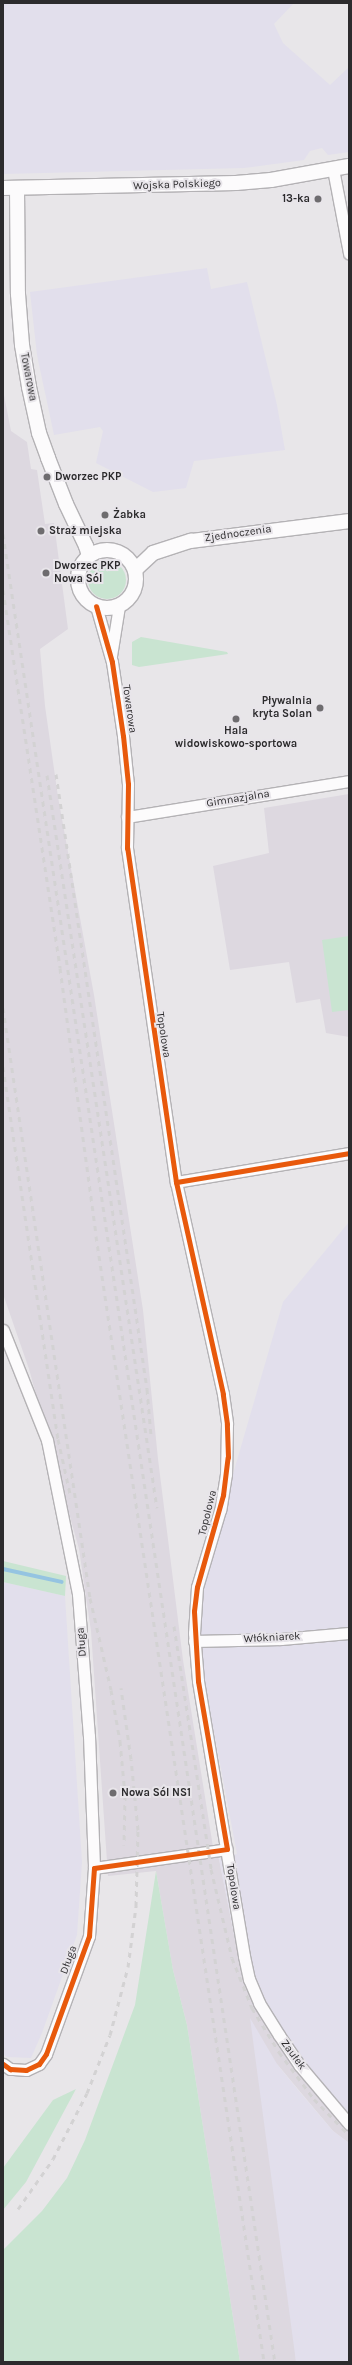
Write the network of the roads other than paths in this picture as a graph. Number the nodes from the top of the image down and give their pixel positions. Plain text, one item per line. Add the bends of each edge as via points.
1 (349, 166) edge
2 (333, 169) junction
3 (10, 188) edge
4 (349, 253) edge
5 (349, 521) edge
6 (89, 556) junction
7 (135, 570) junction
8 (96, 606) junction
9 (119, 606) junction
10 (111, 657) junction
11 (349, 781) edge
12 (127, 817) junction
13 (132, 890) joint
14 (349, 1153) edge
15 (176, 1182) junction
16 (3, 1330) edge
17 (349, 1633) edge
18 (194, 1640) junction
19 (227, 1849) junction
20 (94, 1868) junction
21 (249, 1979) joint
22 (3, 2064) edge
23 (349, 2124) edge

1 - 2 street, Wojska Polskiego
2 - 3 street, Wojska Polskiego via 236,183
2 - 4 street
3 - 6 street, Towarowa via 22,345 29,387 46,451
5 - 7 street, Zjednoczenia via 191,541 153,553
6 - 7 street via 96,552 112,550 126,556
6 - 8 street via 83,562 78,578 82,595
7 - 9 street via 136,587 132,595
8 - 9 street
8 - 10 street, Towarowa
9 - 10 street, Towarowa
10 - 12 street, Towarowa via 128,784
11 - 12 street, Gimnazjalna
12 - 13 street, Towarowa via 127,848
13 - 15 street, Topolowa
14 - 15 street
15 - 18 street, Topolowa via 223,1394 229,1446 223,1495 197,1587
16 - 20 street, Długa via 47,1440 78,1594 89,1736
17 - 18 street, Włókniarek via 281,1639
18 - 19 street, Topolowa via 198,1681
19 - 20 street
19 - 21 street, Topolowa
20 - 22 street, Długa via 88,1936 46,2054 39,2064 26,2070 10,2069
21 - 23 street, Zaułek via 259,2003 287,2047

